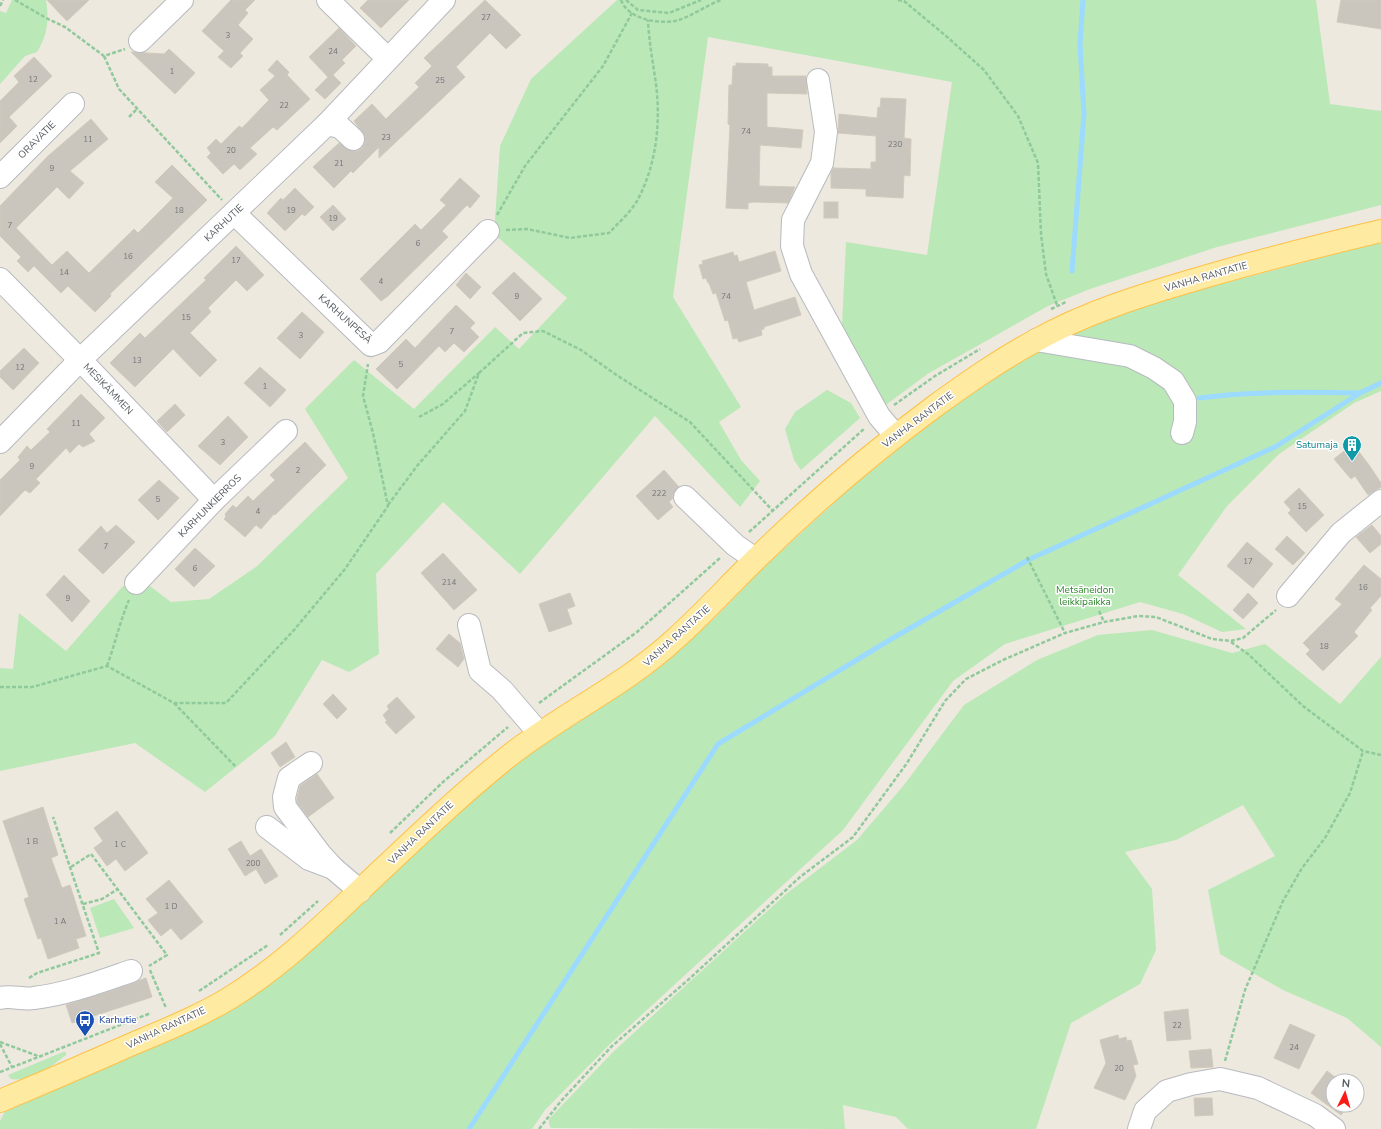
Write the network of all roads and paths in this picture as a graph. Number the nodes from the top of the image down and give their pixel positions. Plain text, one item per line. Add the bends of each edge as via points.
1 (2, 0) edge
2 (15, 0) edge
3 (182, 0) edge
4 (328, 0) edge
5 (444, 0) edge
6 (621, 0) edge
7 (626, 0) edge
8 (702, 0) edge
9 (721, 0) edge
10 (898, 0) edge
11 (903, 1) edge
12 (0, 6) edge
13 (632, 13) junction
14 (648, 20) junction
15 (140, 41) joint
16 (104, 56) junction
17 (388, 59) junction
18 (818, 80) dead end
19 (73, 104) dead end
20 (137, 109) junction
21 (129, 117) dead end
22 (327, 124) junction
23 (353, 139) dead end
24 (0, 176) edge
25 (234, 213) junction
26 (488, 231) junction
27 (1381, 231) edge
28 (0, 279) edge
29 (1057, 306) dead end
30 (1036, 340) junction
31 (371, 345) junction
32 (80, 360) junction
33 (479, 373) junction
34 (419, 417) dead end
35 (286, 431) dead end
36 (1182, 433) dead end
37 (895, 435) junction
38 (0, 442) edge
39 (685, 497) dead end
40 (214, 500) junction
41 (1381, 501) edge
42 (388, 506) junction
43 (773, 511) dead end
44 (1027, 557) dead end
45 (755, 559) junction
46 (136, 582) joint
47 (1288, 596) joint
48 (1099, 611) dead end
49 (1104, 622) junction
50 (469, 625) dead end
51 (1065, 633) junction
52 (1231, 641) junction
53 (107, 666) junction
54 (0, 688) edge
55 (174, 703) junction
56 (539, 733) junction
57 (1363, 751) junction
58 (1381, 755) edge
59 (311, 763) dead end
60 (236, 767) dead end
61 (53, 816) dead end
62 (267, 826) dead end
63 (71, 866) junction
64 (333, 868) junction
65 (118, 889) junction
66 (360, 891) junction
67 (83, 904) junction
68 (168, 954) dead end
69 (140, 969) joint
70 (3, 997) edge
71 (166, 1008) dead end
72 (0, 1043) edge
73 (39, 1056) dead end
74 (12, 1068) dead end
75 (1220, 1079) junction
76 (0, 1101) edge
77 (539, 1129) edge
78 (1139, 1129) edge
79 (1334, 1129) edge

1 - 12 path
2 - 16 path via 65,27
3 - 15 street
4 - 17 street
5 - 17 street, KARHUTIE
6 - 13 path
7 - 8 path via 638,10 669,13
9 - 14 path via 676,21
10 - 11 path
11 - 29 path via 984,70 1018,116 1038,163 1041,234 1046,274
13 - 14 path
13 - 26 path via 603,66 526,166
14 - 26 path via 649,46 656,85 658,129 650,170 636,202 609,233 570,238 528,229
15 - 16 path
16 - 20 path via 119,89
17 - 22 street, KARHUTIE
18 - 37 street via 826,132 822,163 793,220 792,246 801,274 879,416
19 - 24 street, ORAVATIE
20 - 21 path
20 - 25 path
22 - 23 street via 340,128
22 - 25 street, KARHUTIE
25 - 31 street, KARHUNPESÄ
25 - 32 street, KARHUTIE
26 - 31 street, KARHUNPESÄ via 379,342
27 - 30 main road, VANHA RANTATIE via 1167,287 1103,309
28 - 32 street, MESIKÄMMEN
30 - 36 street via 1130,356 1154,368 1173,381 1185,401
30 - 37 main road, VANHA RANTATIE via 977,375
31 - 42 path via 363,396
32 - 38 street, KARHUTIE
32 - 40 street, MESIKÄMMEN
33 - 34 path via 443,404
33 - 42 path via 465,411 417,466
33 - 43 path via 523,333 543,331 582,350 690,422
35 - 40 street, KARHUNKIERROS
37 - 45 main road, VANHA RANTATIE via 816,502
39 - 45 street via 735,545
40 - 46 street, KARHUNKIERROS
41 - 47 street via 1341,533
42 - 55 path via 345,569 294,630 226,703
44 - 51 path
45 - 56 main road, VANHA RANTATIE via 718,599 641,668
46 - 53 path via 121,617
47 - 52 path via 1264,622 1244,638
48 - 49 path
49 - 51 path
49 - 52 path via 1138,616 1156,617 1212,639
50 - 56 street via 480,671 502,690
51 - 77 path via 966,679 945,701 907,763 853,837 800,877 611,1047 561,1100
52 - 57 path via 1303,706
53 - 54 path via 32,687
53 - 55 path
55 - 60 path
56 - 66 main road, VANHA RANTATIE via 445,808
57 - 58 path
57 - 75 path via 1350,793 1325,838 1302,868 1283,901 1245,990
59 - 64 street via 289,778 284,807
61 - 63 path
62 - 64 street via 309,859
63 - 65 path via 91,854
63 - 67 path
64 - 66 street
65 - 67 path via 102,899
65 - 68 path
66 - 76 main road, VANHA RANTATIE via 291,953 228,999 154,1035
67 - 70 path via 99,953 37,973 15,986
69 - 70 street via 66,993 32,999
69 - 71 path
72 - 73 path
72 - 74 path
75 - 78 street via 1167,1091 1145,1111
75 - 79 street via 1258,1088 1315,1115

